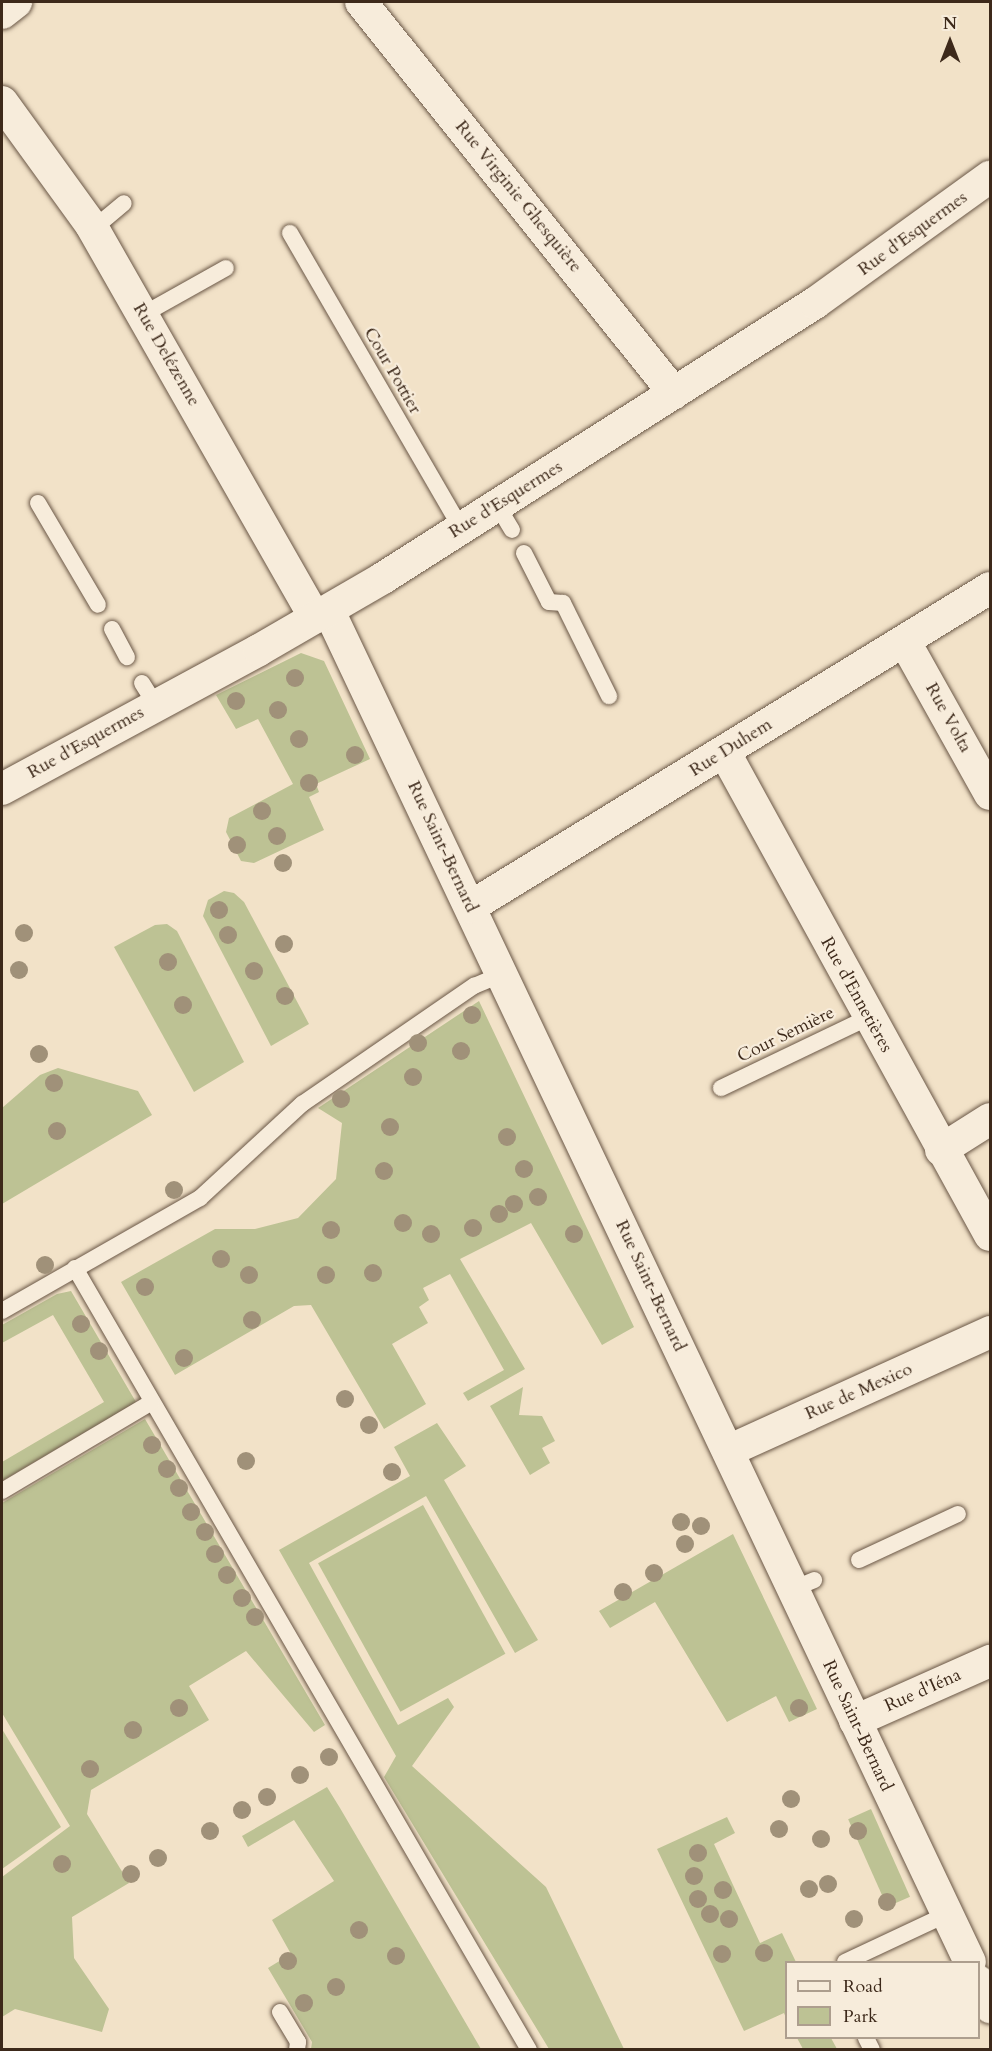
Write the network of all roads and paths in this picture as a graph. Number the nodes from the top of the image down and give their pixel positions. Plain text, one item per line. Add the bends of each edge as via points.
1 (16, 2) edge
2 (361, 2) edge
3 (2, 13) edge
4 (2, 102) edge
5 (990, 177) edge
6 (123, 203) dead end
7 (93, 229) junction
8 (290, 233) dead end
9 (226, 268) dead end
10 (142, 315) junction
11 (674, 393) junction
12 (38, 503) dead end
13 (461, 528) junction
14 (524, 553) dead end
15 (990, 588) edge
16 (98, 604) dead end
17 (322, 614) junction
18 (112, 630) dead end
19 (905, 642) junction
20 (127, 657) dead end
21 (609, 696) dead end
22 (725, 753) junction
23 (2, 789) edge
24 (990, 794) edge
25 (470, 907) junction
26 (502, 974) junction
27 (869, 1017) junction
28 (721, 1088) dead end
29 (990, 1119) edge
30 (941, 1150) junction
31 (990, 1235) edge
32 (75, 1268) junction
33 (2, 1311) edge
34 (990, 1332) edge
35 (152, 1402) junction
36 (728, 1451) junction
37 (2, 1491) edge
38 (958, 1514) dead end
39 (859, 1560) dead end
40 (990, 1661) edge
41 (855, 1721) junction
42 (947, 1914) junction
43 (847, 1961) edge
44 (969, 1961) edge
45 (980, 1986) edge
46 (990, 2007) edge
47 (280, 2012) dead end
48 (297, 2049) edge
49 (529, 2049) edge

1 - 3 street
2 - 11 street, Rue Virginie Ghesquière
4 - 7 street, Rue Delézenne
5 - 11 street, Rue d'Esquermes via 815,303
6 - 7 lane
7 - 10 street, Rue Delézenne
8 - 13 lane, Cour Pottier
9 - 10 lane
10 - 17 street, Rue Delézenne
11 - 13 street, Rue d'Esquermes via 505,517
12 - 16 lane
13 - 17 street, Rue d'Esquermes
14 - 21 lane via 549,602 563,603
15 - 19 street, Rue Duhem
17 - 23 street, Rue d'Esquermes via 149,694
17 - 25 street, Rue Saint-Bernard
18 - 20 lane
19 - 22 street, Rue Duhem
19 - 24 street, Rue Volta
22 - 25 street, Rue Duhem
22 - 27 street, Rue d'Ennetières
25 - 26 street, Rue Saint-Bernard
26 - 32 lane via 474,986 302,1104 200,1198
26 - 36 street, Rue Saint-Bernard
27 - 28 lane, Cour Semière
27 - 30 street, Rue d'Ennetières
29 - 30 street
30 - 31 street, Rue d'Ennetières
32 - 33 lane
32 - 35 lane
34 - 36 street, Rue de Mexico
35 - 37 lane
35 - 49 lane
36 - 41 street, Rue Saint-Bernard via 803,1585
38 - 39 lane
40 - 41 street, Rue d'Iéna
41 - 42 street, Rue Saint-Bernard
42 - 43 lane
42 - 44 street, Rue Saint-Bernard
45 - 46 street
47 - 48 lane via 298,2042

